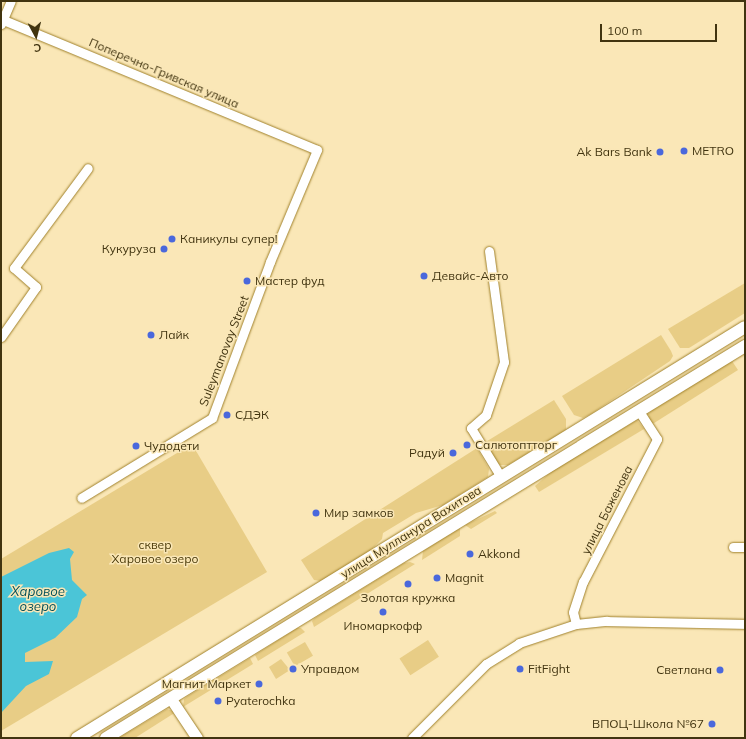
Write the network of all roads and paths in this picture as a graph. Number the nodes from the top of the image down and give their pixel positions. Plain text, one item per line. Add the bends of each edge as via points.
1 (11, 1) edge
2 (2, 21) edge
3 (317, 150) joint
4 (88, 168) dead end
5 (489, 252) dead end
6 (745, 327) edge
7 (1, 337) edge
8 (745, 346) edge
9 (639, 411) junction
10 (501, 477) junction
11 (82, 498) dead end
12 (733, 547) dead end
13 (745, 547) edge
14 (576, 624) junction
15 (745, 624) edge
16 (171, 699) junction
17 (77, 738) edge
18 (106, 738) edge
19 (197, 738) edge
20 (412, 738) edge

1 - 2 street
2 - 3 street, Поперечно-Гривская улица
3 - 11 street, Suleymanovoy Street via 270,262 212,418
4 - 7 street via 14,268 36,287
5 - 10 street via 504,362 486,415 471,428
6 - 10 main road, улица Мулланура Вахитова
8 - 9 main road, улица Мулланура Вахитова
9 - 14 street, улица Баженова via 657,439 583,582 572,612
9 - 16 main road, улица Мулланура Вахитова
10 - 17 main road, улица Мулланура Вахитова
12 - 13 street
14 - 15 street via 607,621
14 - 20 street via 519,644 486,664
16 - 18 main road, улица Мулланура Вахитова
16 - 19 street

